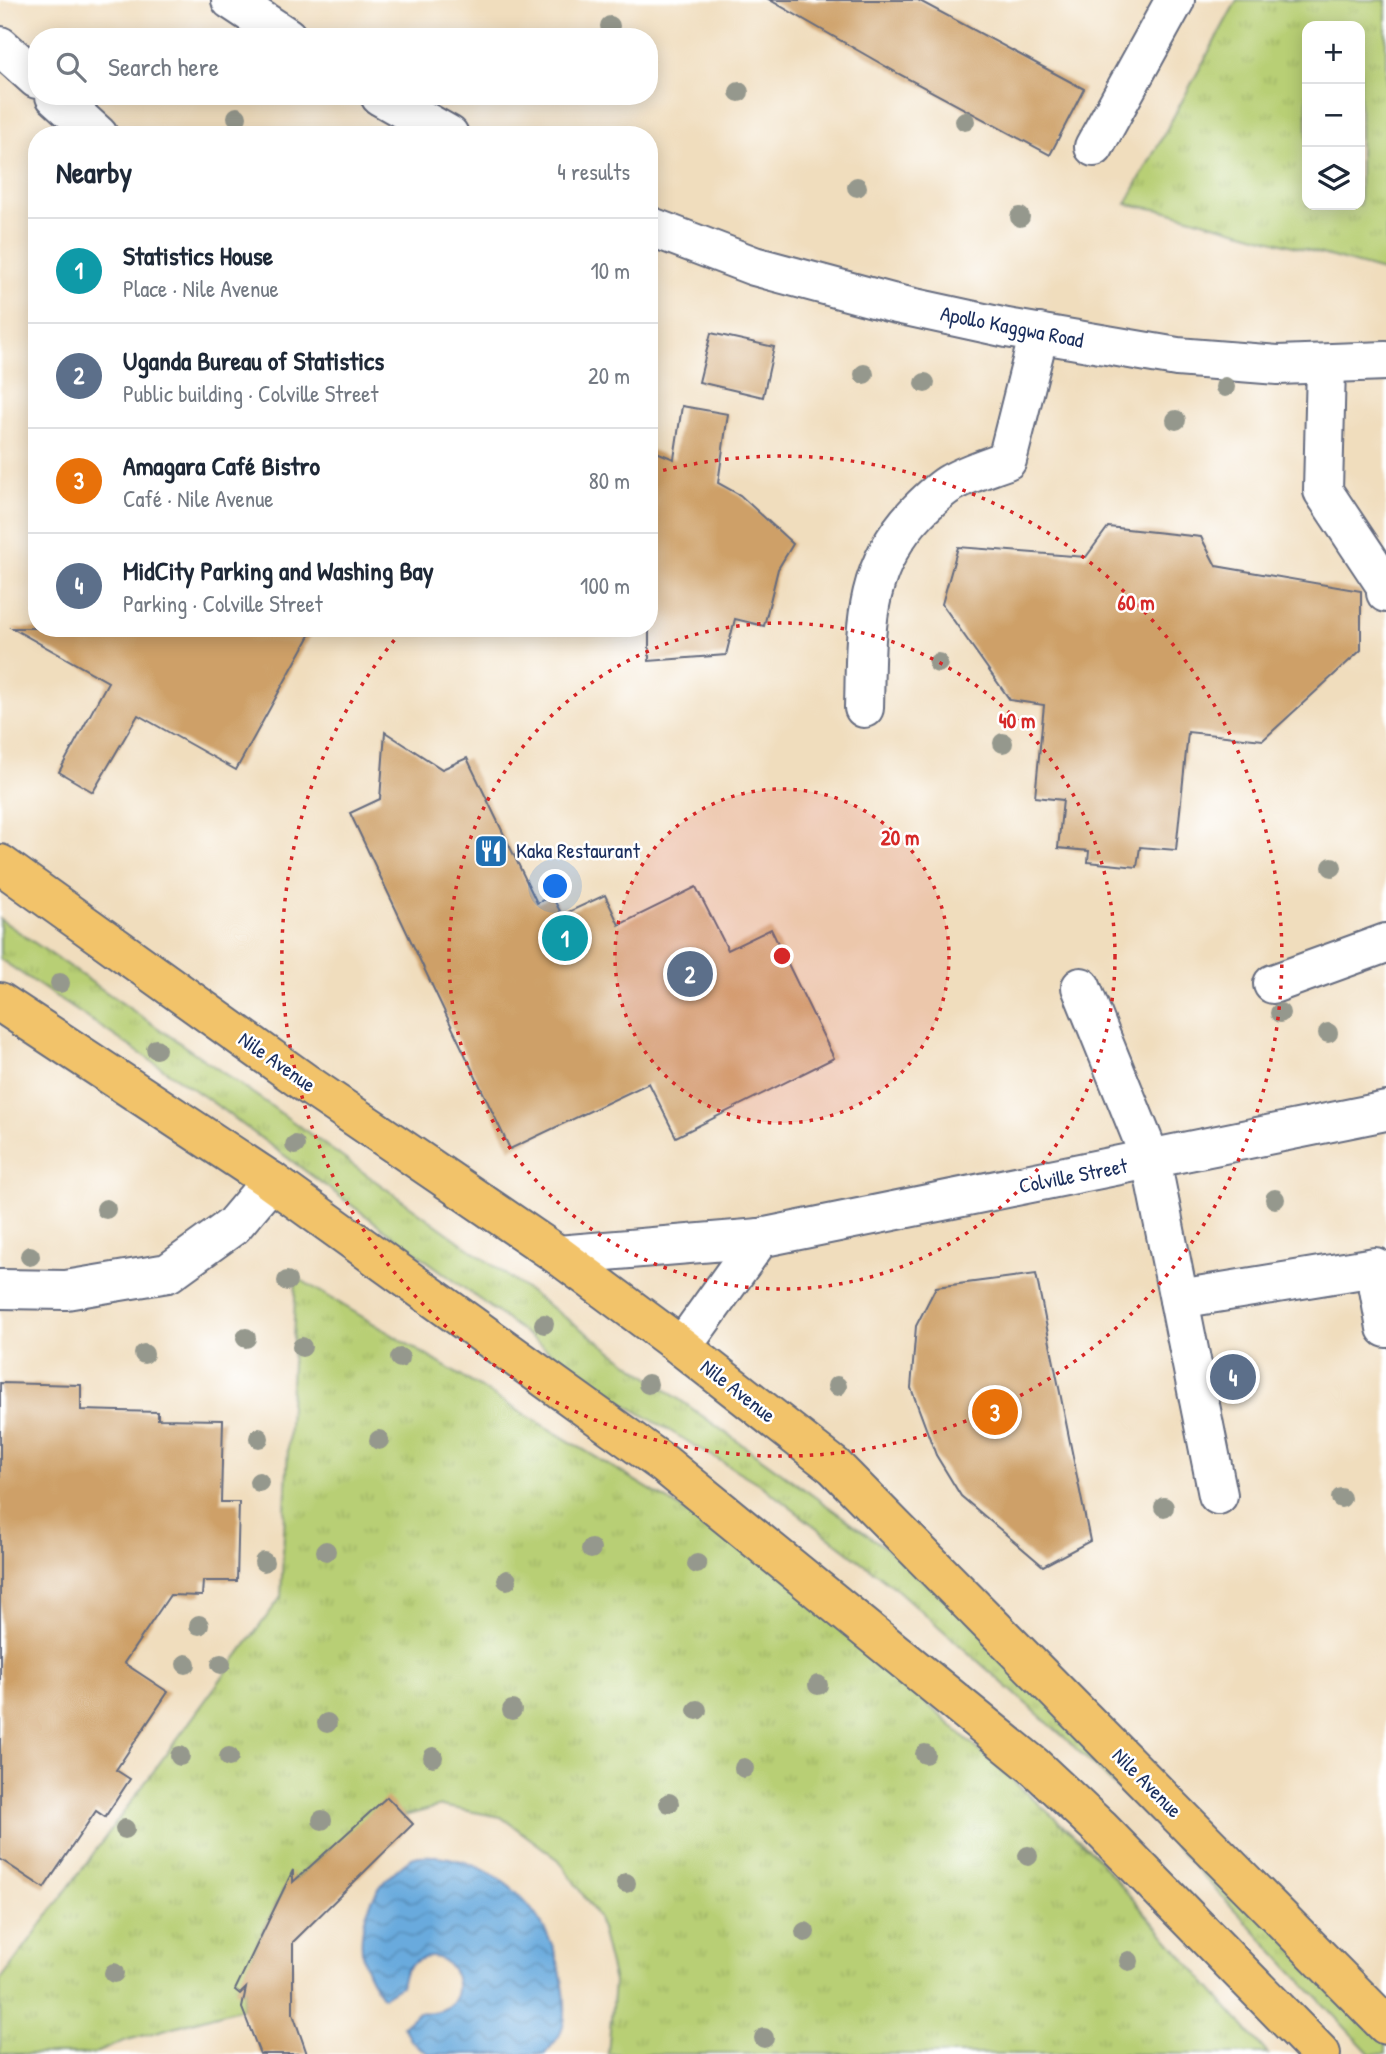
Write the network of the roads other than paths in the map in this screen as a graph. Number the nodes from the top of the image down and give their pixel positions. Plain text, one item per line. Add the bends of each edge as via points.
1 (230, 0) edge
2 (1175, 0) edge
3 (273, 28) edge
4 (0, 46) edge
5 (28, 71) edge
6 (65, 105) edge
7 (395, 105) edge
8 (88, 126) edge
9 (431, 126) edge
10 (1094, 147) dead end
11 (658, 229) edge
12 (1039, 333) junction
13 (1386, 361) edge
14 (1326, 365) junction
15 (1386, 593) edge
16 (864, 708) dead end
17 (0, 864) edge
18 (1386, 943) edge
19 (1273, 984) dead end
20 (1082, 987) dead end
21 (0, 1002) edge
22 (1386, 1111) edge
23 (1151, 1160) junction
24 (271, 1181) junction
25 (760, 1238) junction
26 (558, 1255) junction
27 (0, 1289) edge
28 (1179, 1299) junction
29 (1386, 1328) edge
30 (682, 1347) junction
31 (1218, 1494) dead end
32 (1386, 2025) edge
33 (1321, 2054) edge

1 - 3 street
2 - 10 street
4 - 5 street
6 - 8 street
7 - 9 street
11 - 12 street, Apollo Kaggwa Road via 754,266 892,303
12 - 14 street, Apollo Kaggwa Road via 1177,356
12 - 16 street via 1007,460 950,483 924,505 900,529 879,569 867,612
13 - 14 street, Apollo Kaggwa Road
14 - 15 street via 1323,491
17 - 26 main road, Nile Avenue via 304,1082
18 - 19 street
20 - 23 street
21 - 24 main road
22 - 23 street, Colville Street
23 - 25 street, Colville Street
23 - 28 street
24 - 27 street via 233,1226 168,1273 66,1290
24 - 33 main road via 664,1464 950,1696 1100,1828
25 - 26 street, Colville Street
25 - 30 street
26 - 30 main road, Nile Avenue
28 - 29 street via 1376,1268
28 - 31 street
30 - 32 main road, Nile Avenue via 834,1466

